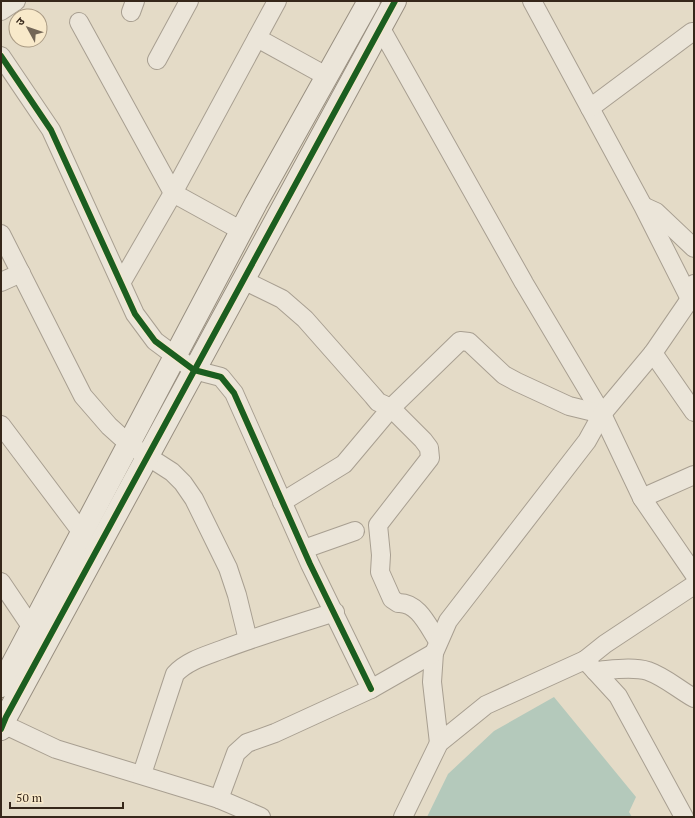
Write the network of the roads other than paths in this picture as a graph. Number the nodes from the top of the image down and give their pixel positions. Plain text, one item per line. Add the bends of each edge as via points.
1 (16, 1) edge
2 (189, 1) edge
3 (277, 1) edge
4 (369, 1) edge
5 (532, 1) edge
6 (387, 9) edge
7 (1, 11) edge
8 (79, 22) dead end
9 (692, 32) dead end
10 (257, 38) junction
11 (1, 56) edge
12 (157, 60) dead end
13 (328, 77) junction
14 (590, 108) junction
15 (174, 193) junction
16 (643, 206) junction
17 (242, 231) junction
18 (1, 234) edge
19 (694, 248) edge
20 (21, 273) junction
21 (243, 280) junction
22 (1, 282) edge
23 (121, 283) junction
24 (692, 292) edge
25 (653, 353) junction
26 (176, 356) junction
27 (194, 370) junction
28 (391, 408) junction
29 (694, 412) edge
30 (602, 414) junction
31 (1, 425) edge
32 (139, 450) junction
33 (694, 475) edge
34 (642, 498) junction
35 (282, 502) junction
36 (355, 531) dead end
37 (82, 534) junction
38 (304, 549) junction
39 (694, 574) edge
40 (1, 582) edge
41 (694, 585) edge
42 (335, 612) junction
43 (32, 628) junction
44 (248, 640) junction
45 (436, 647) junction
46 (590, 665) junction
47 (1, 686) edge
48 (371, 689) junction
49 (694, 698) edge
50 (2, 726) edge
51 (439, 743) junction
52 (142, 774) junction
53 (219, 799) junction
54 (261, 817) edge
55 (403, 817) edge
56 (684, 817) edge

1 - 7 street
2 - 12 street
3 - 10 street
4 - 13 street
5 - 14 street
6 - 21 street
6 - 30 street via 524,283
8 - 15 street
9 - 14 street
10 - 13 street
10 - 15 street
11 - 23 street via 51,130
13 - 17 street
14 - 16 street
15 - 17 street
15 - 23 street
16 - 19 street via 656,212
16 - 24 street
17 - 26 street
18 - 20 street
20 - 22 street
20 - 32 street via 83,396 109,426
21 - 27 street
21 - 28 street via 282,299 305,319 378,402
23 - 26 street via 135,314 155,341
24 - 25 street
25 - 29 street
25 - 30 street
26 - 27 street
26 - 32 street
27 - 32 street
27 - 35 street via 221,377 234,393
28 - 30 street via 464,340 504,375 517,382 569,406
28 - 35 street via 344,464
28 - 45 street via 423,440 431,453 424,467 378,525 380,572 392,599 398,603 406,602 415,608
30 - 34 street
30 - 45 street via 587,441 448,621
31 - 37 street
32 - 37 street
32 - 44 street via 172,472 194,499 228,568
32 - 50 street
33 - 34 street
34 - 39 street
35 - 38 street
36 - 38 street
37 - 43 street
38 - 42 street
40 - 43 street
41 - 46 street via 605,644
42 - 44 street
42 - 48 street
43 - 47 street
44 - 52 street via 190,662 175,674
45 - 48 street
45 - 51 street via 432,682
46 - 49 street via 647,671
46 - 51 street via 486,705
46 - 56 street via 618,696
48 - 53 street via 240,747
50 - 52 street via 56,749
51 - 55 street
52 - 53 street
53 - 54 street

